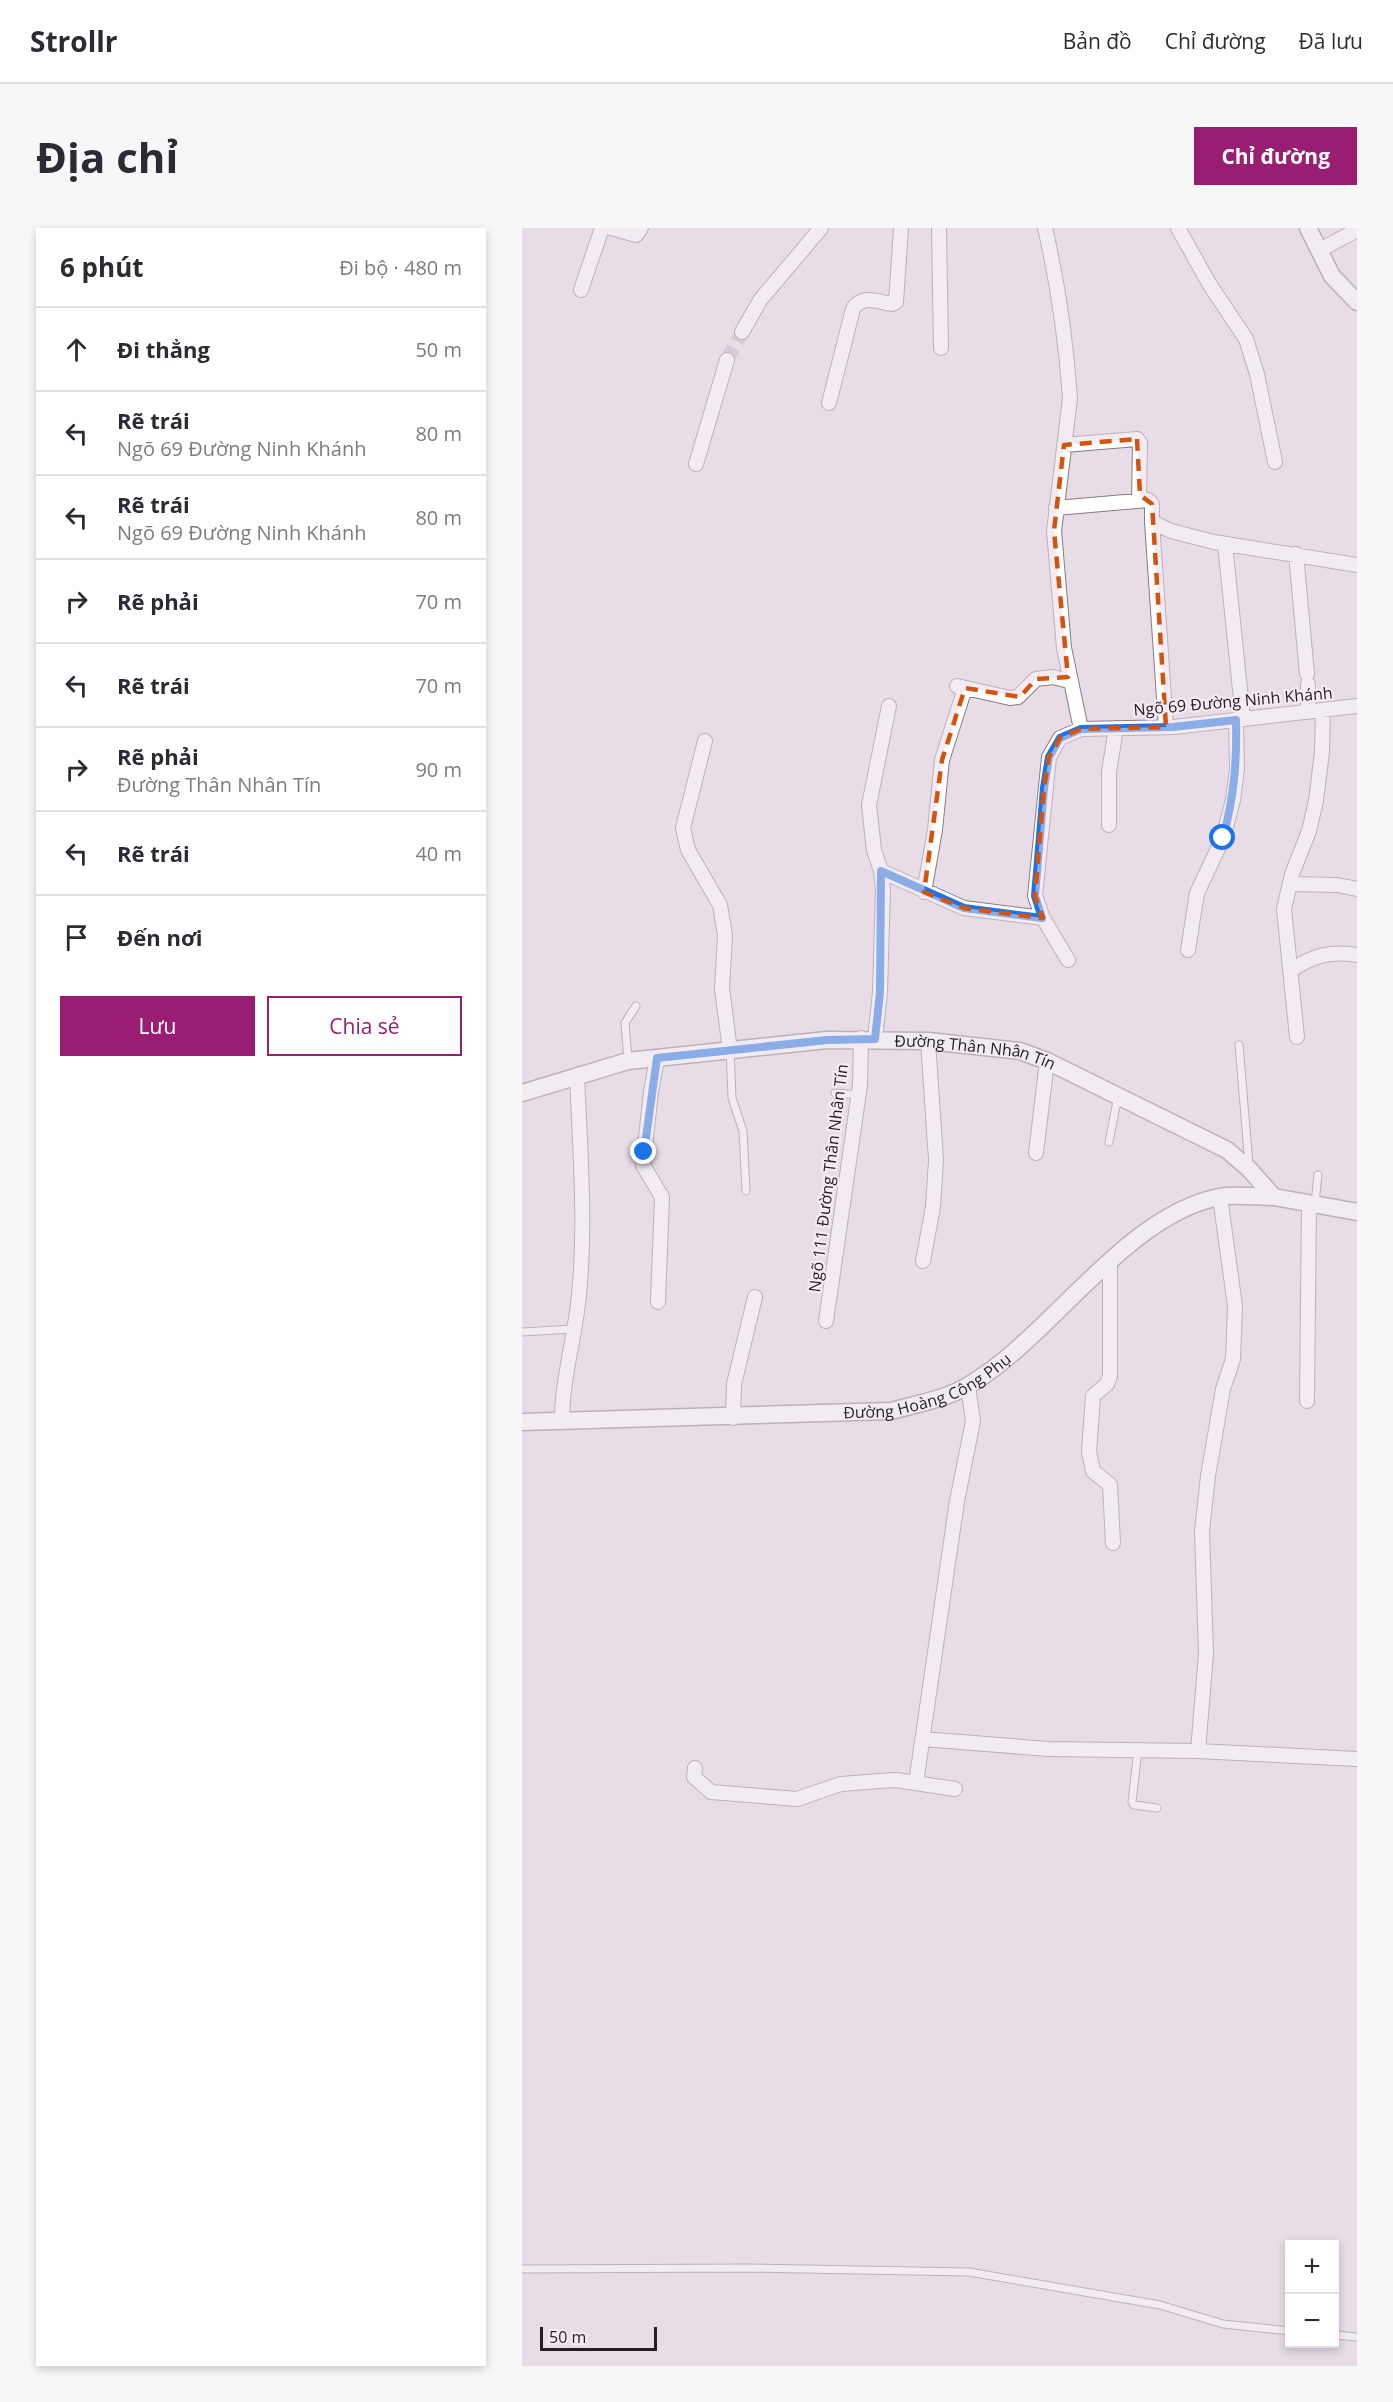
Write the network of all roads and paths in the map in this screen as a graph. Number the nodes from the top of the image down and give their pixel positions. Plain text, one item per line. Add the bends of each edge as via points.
1 (602, 228) edge
2 (611, 228) edge
3 (641, 228) edge
4 (821, 228) edge
5 (901, 228) edge
6 (939, 228) edge
7 (1178, 228) edge
8 (1308, 228) edge
9 (1046, 229) edge
10 (1357, 230) edge
11 (1320, 250) junction
12 (581, 290) dead end
13 (1357, 302) edge
14 (742, 332) tunnel mouth
15 (941, 348) dead end
16 (727, 360) tunnel mouth
17 (830, 403) dead end
18 (1064, 445) junction
19 (1275, 462) dead end
20 (696, 464) dead end
21 (1140, 501) junction
22 (1056, 508) junction
23 (1152, 522) junction
24 (1225, 544) junction
25 (1296, 554) junction
26 (1357, 566) edge
27 (1069, 681) junction
28 (889, 706) dead end
29 (1357, 706) edge
30 (1323, 710) junction
31 (1308, 712) junction
32 (1240, 719) junction
33 (1166, 727) junction
34 (1116, 728) junction
35 (1081, 729) junction
36 (705, 741) dead end
37 (1109, 825) dead end
38 (881, 871) junction
39 (1290, 884) junction
40 (1357, 889) edge
41 (924, 892) junction
42 (1042, 918) junction
43 (1188, 950) dead end
44 (1357, 955) edge
45 (1068, 960) dead end
46 (1290, 971) junction
47 (636, 1006) dead end
48 (1297, 1036) dead end
49 (868, 1038) junction
50 (928, 1041) junction
51 (1239, 1045) dead end
52 (730, 1050) junction
53 (657, 1058) junction
54 (628, 1061) junction
55 (1047, 1061) junction
56 (577, 1076) junction
57 (522, 1093) edge
58 (835, 1093) dead end
59 (858, 1095) junction
60 (1118, 1096) junction
61 (1109, 1142) dead end
62 (1036, 1153) dead end
63 (1249, 1169) junction
64 (1318, 1176) dead end
65 (746, 1191) dead end
66 (1221, 1197) junction
67 (1274, 1197) junction
68 (1312, 1204) junction
69 (1357, 1212) edge
70 (923, 1261) dead end
71 (1110, 1263) junction
72 (755, 1297) dead end
73 (658, 1302) dead end
74 (826, 1321) dead end
75 (573, 1329) junction
76 (522, 1332) edge
77 (968, 1386) junction
78 (1307, 1401) dead end
79 (733, 1418) junction
80 (562, 1421) junction
81 (522, 1422) edge
82 (1113, 1543) dead end
83 (923, 1739) junction
84 (1138, 1750) junction
85 (1198, 1751) junction
86 (1357, 1759) edge
87 (694, 1768) dead end
88 (916, 1783) junction
89 (955, 1789) dead end
90 (1157, 1808) dead end
91 (522, 2269) edge
92 (1285, 2330) edge
93 (1339, 2335) edge
94 (1357, 2337) edge

1 - 12 street
2 - 3 street via 631,236
4 - 14 street via 761,299
5 - 17 street via 896,302 858,301
6 - 15 street
7 - 19 street via 1246,339
8 - 11 street
9 - 18 street via 1059,295 1069,383
10 - 11 street
11 - 13 street via 1332,276
16 - 20 street
18 - 21 street via 1137,439
18 - 22 street
21 - 22 street
21 - 23 street via 1151,501
22 - 27 street via 1054,531
23 - 24 street via 1171,531
23 - 33 street
24 - 25 street
24 - 32 street
25 - 26 street
25 - 31 street
27 - 35 street
27 - 41 street via 1036,678 1018,697 1010,698 961,687 942,760
28 - 38 street, Ngõ 111 Đường Thân Nhân Tín via 869,805 874,850
29 - 30 street, Ngõ 69 Đường Ninh Khánh
30 - 31 street, Ngõ 69 Đường Ninh Khánh
30 - 39 street via 1316,801
31 - 32 street, Ngõ 69 Đường Ninh Khánh
32 - 33 street, Ngõ 69 Đường Ninh Khánh
32 - 43 street via 1233,800 1223,838 1197,893
33 - 34 street, Ngõ 69 Đường Ninh Khánh
34 - 35 street, Ngõ 69 Đường Ninh Khánh
34 - 37 street via 1109,772
35 - 42 street via 1060,738 1049,757 1035,896
36 - 52 street via 683,828 688,850 720,905 725,935 722,988
38 - 41 street
38 - 49 street, Ngõ 111 Đường Thân Nhân Tín via 880,992
39 - 40 street
39 - 46 street via 1284,909
41 - 42 street via 964,908
42 - 45 street
44 - 46 street via 1329,952
46 - 48 street
47 - 54 lane via 625,1023
49 - 50 street, Đường Thân Nhân Tín
49 - 52 street, Đường Thân Nhân Tín
49 - 59 street, Ngõ 111 Đường Thân Nhân Tín
50 - 55 street, Đường Thân Nhân Tín via 1020,1051
50 - 70 street via 936,1160 933,1207
51 - 63 lane
52 - 53 street, Đường Thân Nhân Tín
52 - 65 lane via 732,1098 743,1131
53 - 54 street, Đường Thân Nhân Tín
53 - 73 street via 643,1165 662,1197
54 - 56 street, Đường Thân Nhân Tín
55 - 60 street, Đường Thân Nhân Tín
55 - 62 street
56 - 57 street, Đường Thân Nhân Tín
56 - 75 street via 582,1256
58 - 59 lane
59 - 74 street, Ngõ 111 Đường Thân Nhân Tín
60 - 61 lane
60 - 63 street, Đường Thân Nhân Tín via 1227,1150
63 - 67 street, Đường Thân Nhân Tín
64 - 68 lane
66 - 67 street, Đường Hoàng Công Phụ
66 - 71 street, Đường Hoàng Công Phụ via 1182,1209 1143,1234
66 - 85 street via 1235,1306 1234,1335 1233,1359 1223,1389 1208,1476 1202,1532 1206,1654
67 - 68 street
68 - 69 street
68 - 78 street
71 - 77 street, Đường Hoàng Công Phụ via 997,1365
71 - 82 street via 1110,1376 1093,1396 1089,1452 1092,1471 1110,1485
72 - 79 street via 734,1384
75 - 76 lane
75 - 80 street via 562,1390
77 - 79 street, Đường Hoàng Công Phụ via 891,1411
77 - 83 street via 973,1421 957,1501
79 - 80 street, Đường Hoàng Công Phụ
80 - 81 street, Đường Hoàng Công Phụ
83 - 84 street via 1048,1749
83 - 88 street
84 - 85 street
84 - 90 lane via 1132,1802
85 - 86 street
87 - 88 street via 694,1777 711,1792 797,1799 841,1784 896,1780
88 - 89 street
91 - 92 lane via 969,2272 1160,2305 1223,2324
93 - 94 lane

